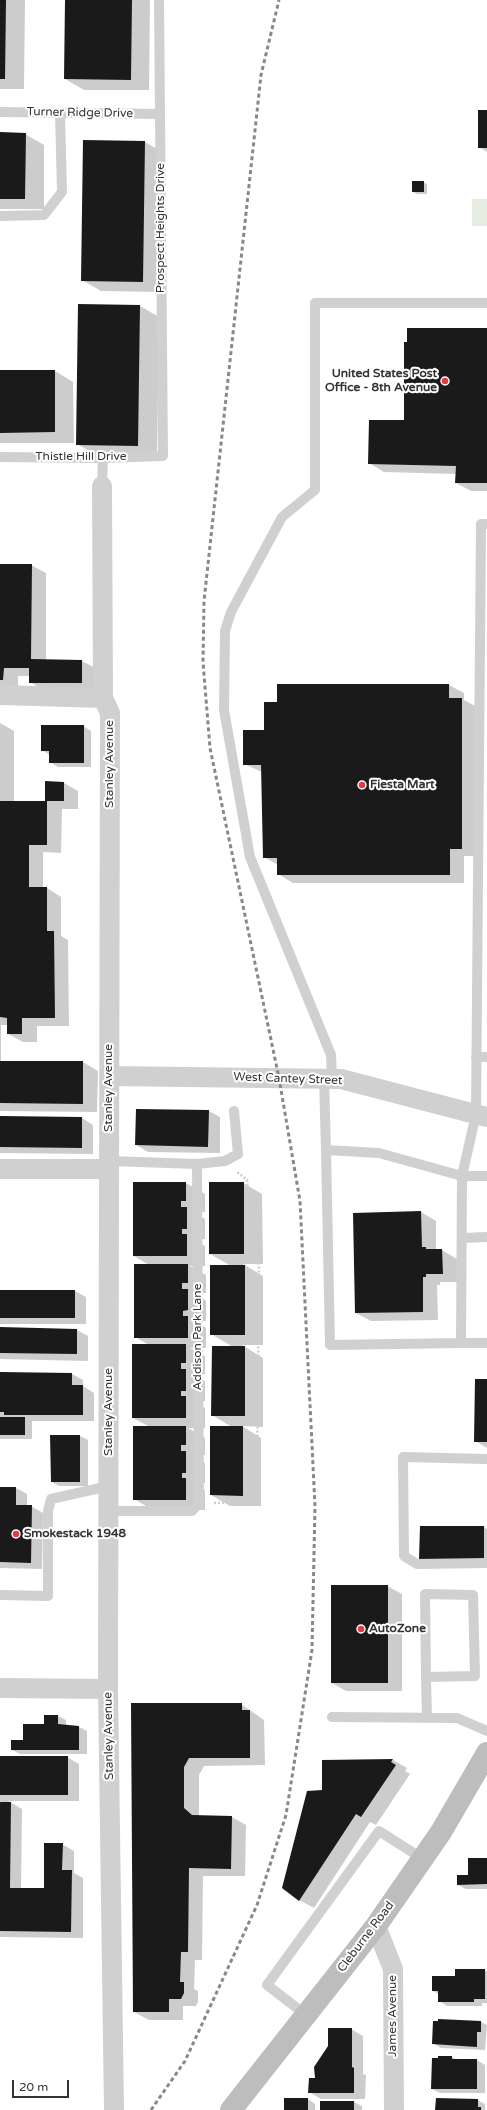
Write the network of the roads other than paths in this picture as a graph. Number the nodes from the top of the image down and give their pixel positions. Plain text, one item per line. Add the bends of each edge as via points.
1 (159, 0) edge
2 (0, 112) edge
3 (60, 113) junction
4 (160, 114) junction
5 (0, 216) edge
6 (487, 303) edge
7 (163, 456) joint
8 (0, 457) edge
9 (103, 458) junction
10 (102, 486) joint
11 (487, 524) edge
12 (0, 695) edge
13 (106, 705) junction
14 (482, 909) edge
15 (476, 1057) junction
16 (487, 1057) edge
17 (109, 1076) junction
18 (328, 1079) junction
19 (234, 1111) dead end
20 (481, 1116) edge
21 (326, 1150) junction
22 (197, 1164) junction
23 (109, 1165) junction
24 (0, 1169) edge
25 (462, 1176) junction
26 (487, 1176) edge
27 (487, 1237) edge
28 (462, 1238) junction
29 (461, 1343) junction
30 (487, 1343) edge
31 (487, 1460) edge
32 (109, 1486) junction
33 (108, 1511) junction
34 (487, 1563) edge
35 (0, 1595) edge
36 (426, 1677) junction
37 (0, 1688) edge
38 (108, 1689) junction
39 (332, 1717) dead end
40 (427, 1718) junction
41 (487, 1731) edge
42 (487, 1753) edge
43 (423, 1859) junction
44 (376, 1926) junction
45 (306, 2015) junction
46 (114, 2110) edge
47 (231, 2110) edge
48 (394, 2110) edge

1 - 4 lane, Prospect Heights Drive
2 - 3 lane, Turner Ridge Drive
3 - 4 lane, Turner Ridge Drive
3 - 5 lane via 62,192 44,214
4 - 7 lane, Prospect Heights Drive
6 - 18 lane via 315,303 315,490 282,517 231,612 225,631 224,710 250,857 331,1055
7 - 9 lane, Thistle Hill Drive
8 - 9 lane, Thistle Hill Drive
9 - 10 lane, Stanley Avenue
10 - 13 street, Stanley Avenue
11 - 14 lane via 481,524
12 - 13 street
13 - 17 street, Stanley Avenue
14 - 15 lane
15 - 16 lane
15 - 20 lane
17 - 18 street, West Cantey Street
17 - 23 street, Stanley Avenue
18 - 20 street, West Cantey Street via 341,1079
18 - 21 lane
19 - 22 lane via 238,1154 225,1161
20 - 25 lane
21 - 25 lane via 379,1153
21 - 29 lane via 330,1345
22 - 23 lane
22 - 33 lane, Addison Park Lane via 199,1503 192,1511
23 - 24 street
23 - 32 street, Stanley Avenue
25 - 26 lane
25 - 28 lane
27 - 28 lane
28 - 29 lane
29 - 30 lane
31 - 34 lane via 403,1457 404,1556 417,1564
32 - 33 street, Stanley Avenue
32 - 35 lane via 51,1499 48,1511 48,1596
33 - 38 street, Stanley Avenue
36 - 36 lane via 426,1594 473,1595 475,1676
36 - 40 lane
37 - 38 street
38 - 46 street, Stanley Avenue
39 - 40 lane
40 - 41 lane via 457,1718
42 - 43 main road, Cleburne Road
43 - 44 main road, Cleburne Road
43 - 45 lane via 379,1831 267,1985
44 - 45 main road, Cleburne Road
44 - 48 street, James Avenue via 393,1970
45 - 47 main road, Cleburne Road

